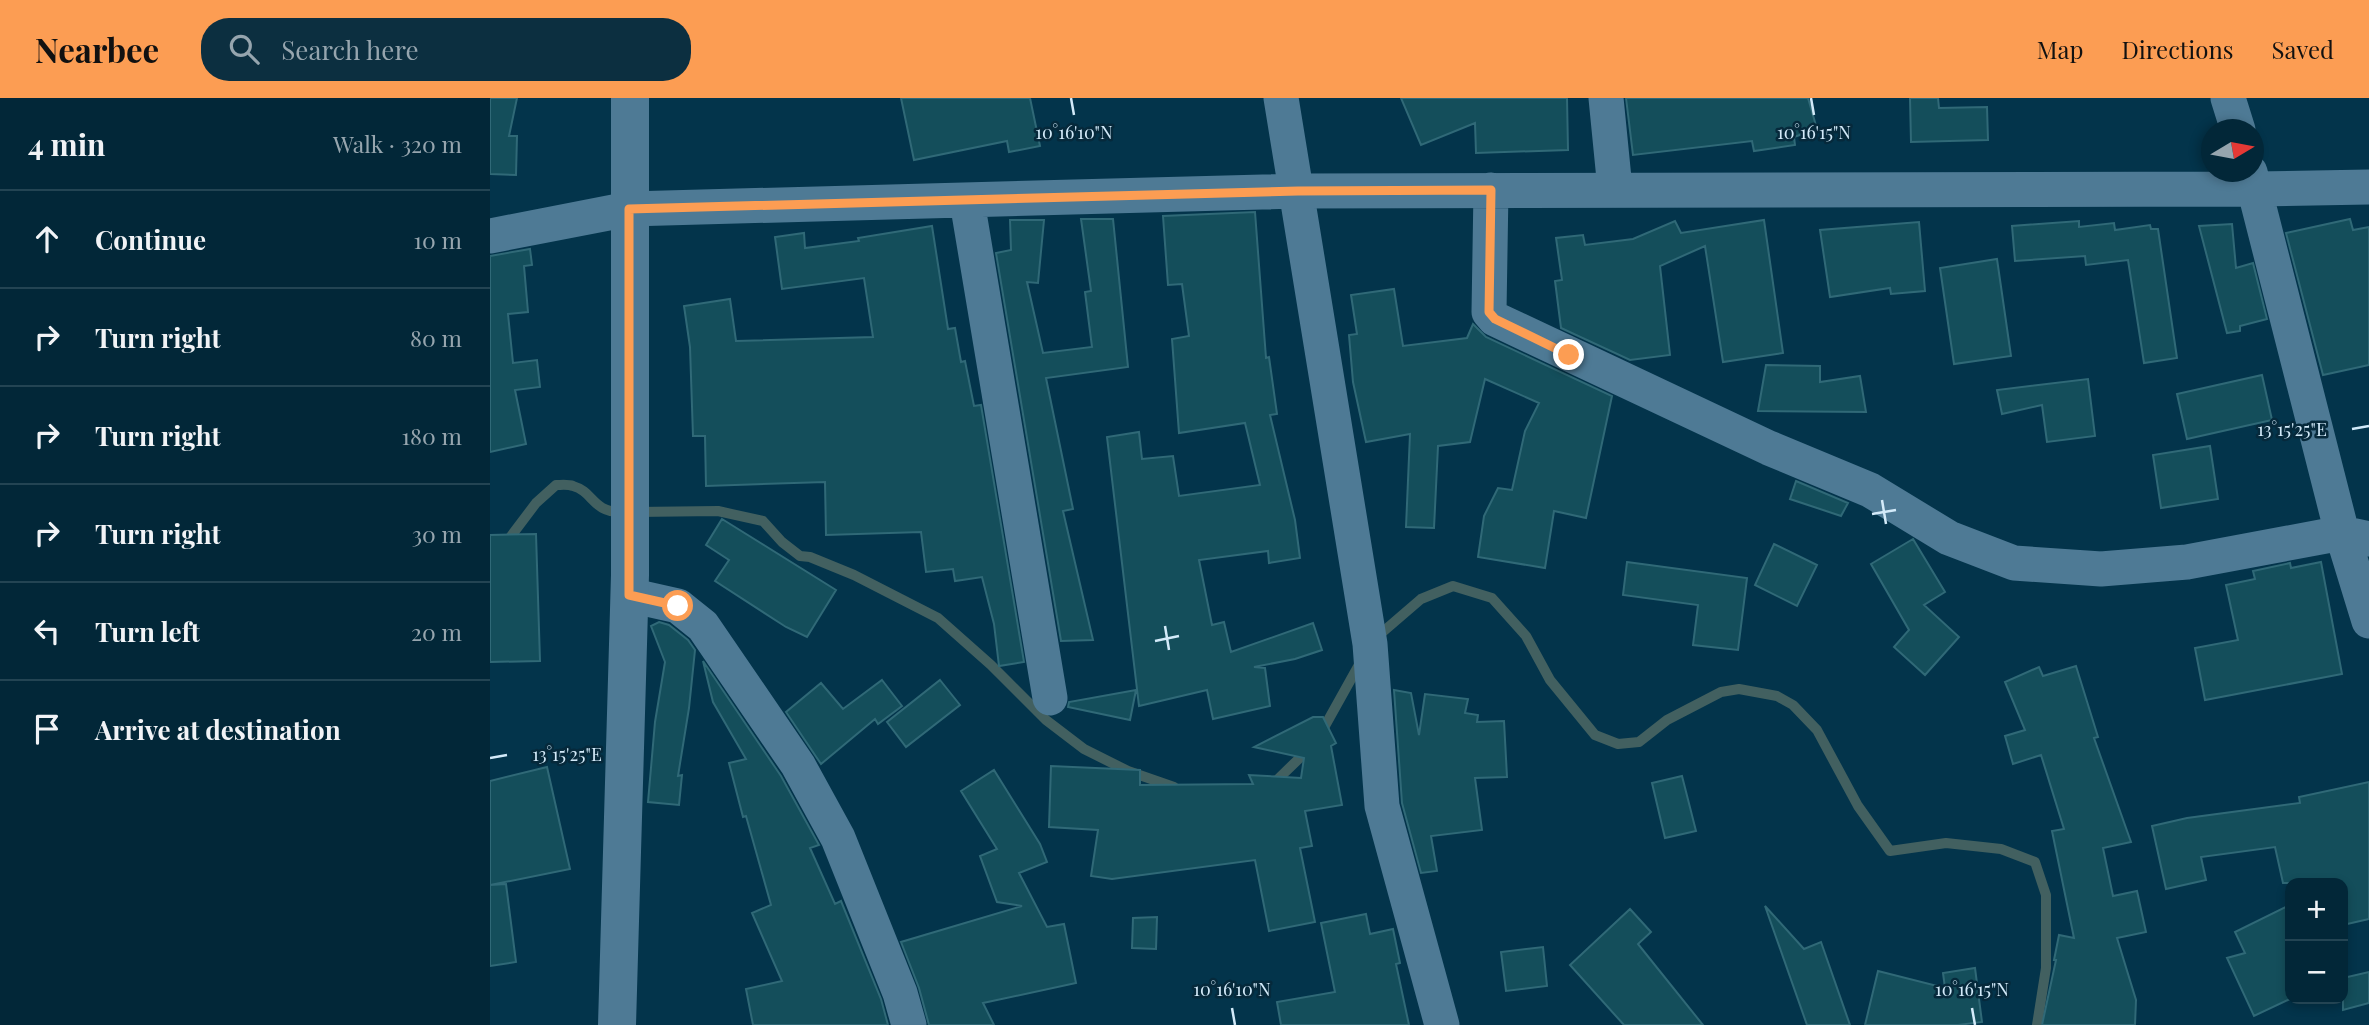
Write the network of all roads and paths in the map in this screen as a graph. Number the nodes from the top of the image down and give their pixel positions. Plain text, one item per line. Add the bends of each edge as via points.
1 (630, 98) edge
2 (1281, 98) edge
3 (1606, 98) edge
4 (2228, 98) edge
5 (2235, 119) edge
6 (2201, 181) edge
7 (2264, 181) edge
8 (2253, 182) edge
9 (2369, 187) edge
10 (1615, 189) junction
11 (1491, 190) junction
12 (1298, 191) junction
13 (967, 201) junction
14 (629, 209) junction
15 (490, 236) edge
16 (2356, 536) edge
17 (630, 585) junction
18 (2367, 606) edge
19 (1050, 698) dead end
20 (617, 1025) edge
21 (909, 1025) edge
22 (1442, 1025) edge

1 - 14 main road
2 - 12 street
3 - 10 street
4 - 5 street
6 - 10 street
7 - 9 street
8 - 16 street
10 - 11 street
11 - 12 street
11 - 16 street via 1489,312 1495,319 1769,448 1870,490 1950,538 2014,563 2101,569 2187,562
12 - 13 street
12 - 22 street via 1370,644 1382,806
13 - 14 street
13 - 19 street
14 - 15 street
14 - 17 main road
16 - 18 street
17 - 20 main road
17 - 21 street via 678,606 703,626 798,765 838,838

